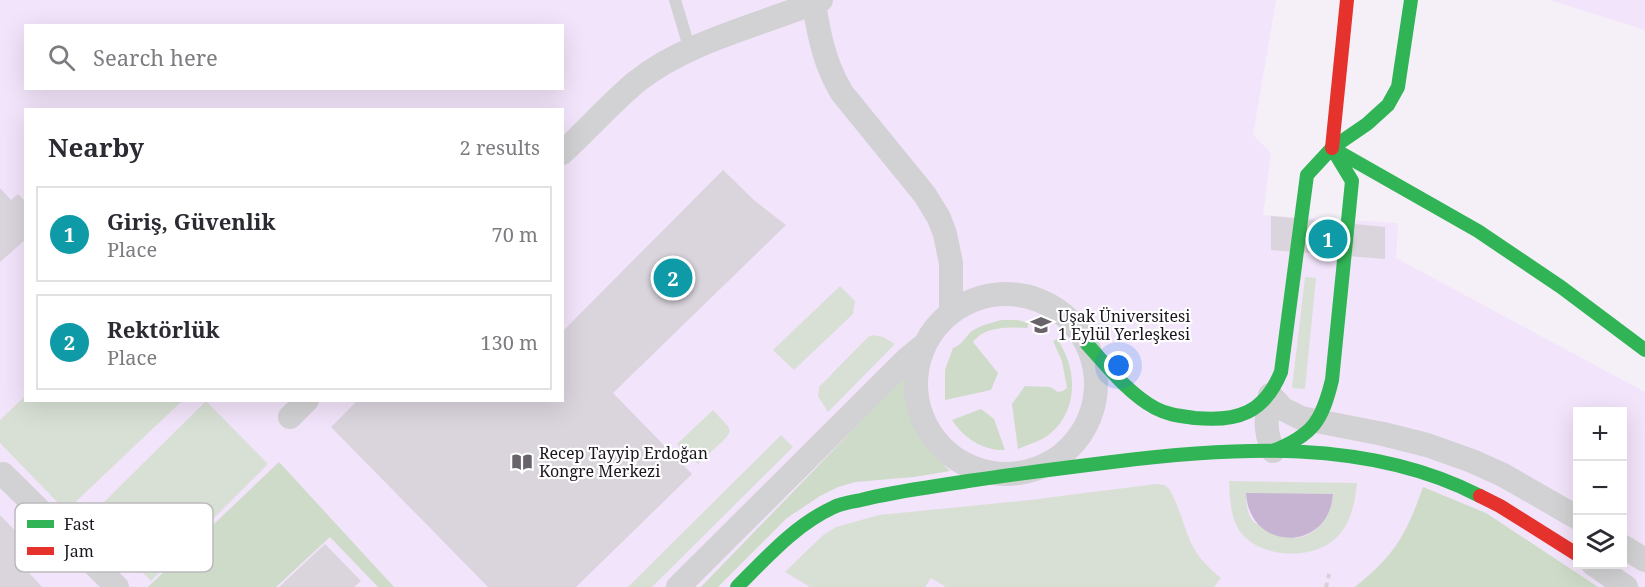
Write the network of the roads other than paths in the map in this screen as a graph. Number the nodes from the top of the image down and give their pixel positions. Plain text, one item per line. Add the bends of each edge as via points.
1 (675, 0) edge
2 (1347, 0) edge
3 (1411, 0) edge
4 (817, 2) edge
5 (690, 50) junction
6 (1332, 148) junction
7 (564, 151) edge
8 (951, 312) junction
9 (1087, 344) junction
10 (924, 345) junction
11 (1645, 350) edge
12 (1270, 395) junction
13 (1318, 422) junction
14 (1273, 451) junction
15 (1019, 473) junction
16 (3, 474) dead end
17 (32, 503) edge
18 (1573, 515) edge
19 (1627, 549) edge
20 (1573, 552) edge
21 (1645, 561) edge
22 (1600, 569) edge
23 (102, 572) edge
24 (117, 587) edge
25 (678, 587) edge
26 (737, 587) edge
27 (1626, 587) edge

1 - 5 lane
2 - 6 street
3 - 6 street via 1398,87 1381,112
4 - 5 street
4 - 8 street via 819,38 831,76 926,195 939,218 951,263
5 - 7 street via 636,82
6 - 11 street via 1478,231
6 - 12 street via 1307,175 1281,372
6 - 13 street via 1352,181 1332,380
8 - 9 street via 976,299 1001,294 1028,297 1052,306 1056,323 1072,323
8 - 10 street
9 - 12 street via 1139,396 1167,413 1204,419 1235,418 1255,410
9 - 15 street via 1095,369 1095,396 1087,424 1070,447 1047,464
10 - 15 street via 916,371 917,399 926,426 942,448 964,464 991,473
10 - 25 street
12 - 13 street via 1283,409
12 - 14 street via 1267,436
13 - 14 street via 1297,443
13 - 18 street via 1416,442 1472,461
14 - 15 street via 1187,453
14 - 20 street via 1395,464 1453,482
15 - 26 street via 836,506 805,523
16 - 17 street
19 - 21 street
22 - 27 street
23 - 24 street

